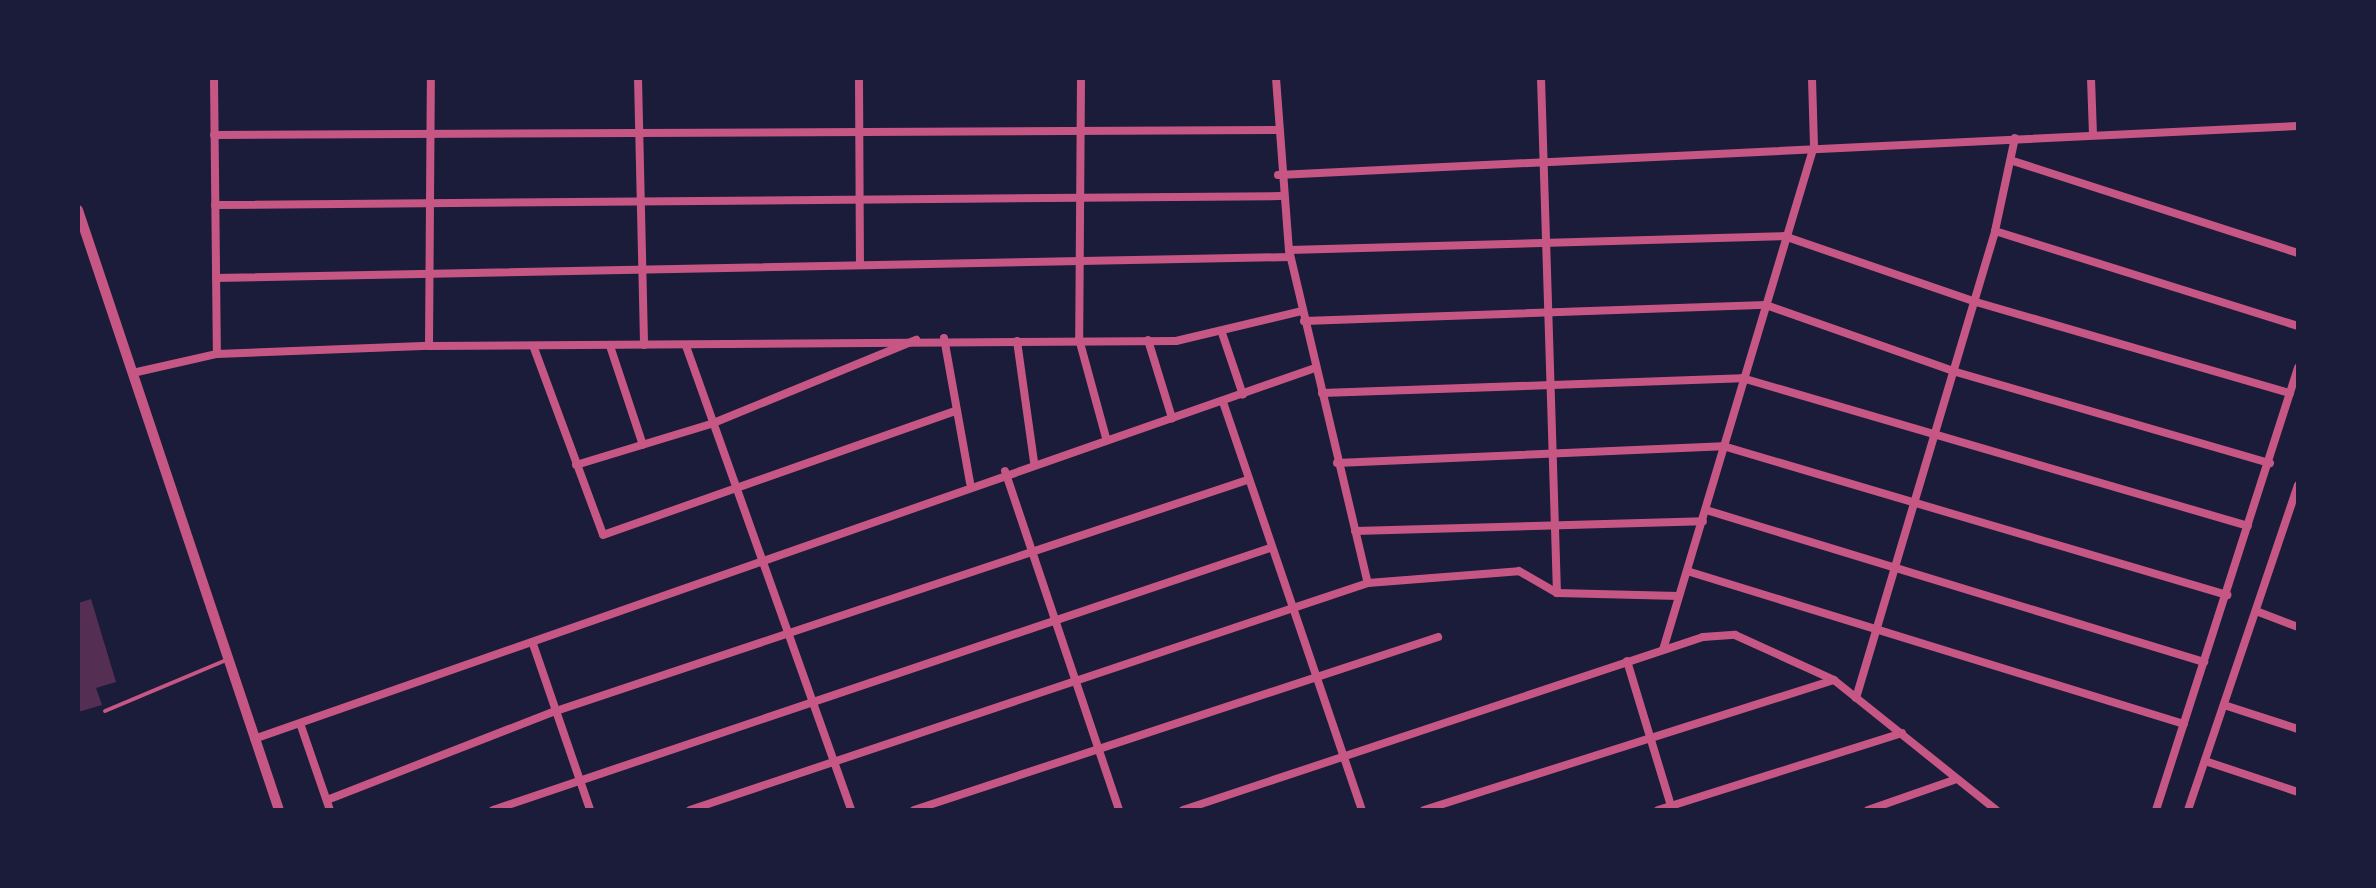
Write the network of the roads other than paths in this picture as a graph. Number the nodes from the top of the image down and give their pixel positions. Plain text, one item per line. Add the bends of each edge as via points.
1 (214, 78) edge
2 (431, 78) edge
3 (638, 78) edge
4 (859, 78) edge
5 (1081, 78) edge
6 (1276, 78) edge
7 (1541, 78) edge
8 (1812, 78) edge
9 (2091, 78) edge
10 (2298, 126) edge
11 (1081, 127) junction
12 (862, 129) junction
13 (1278, 130) junction
14 (638, 132) junction
15 (431, 133) junction
16 (2093, 134) junction
17 (214, 135) junction
18 (2015, 138) junction
19 (1814, 146) junction
20 (1543, 158) junction
21 (2013, 161) junction
22 (1278, 175) junction
23 (1280, 196) junction
24 (1080, 200) junction
25 (863, 202) junction
26 (431, 204) junction
27 (638, 204) junction
28 (215, 205) junction
29 (78, 210) edge
30 (1995, 231) junction
31 (1784, 236) junction
32 (1543, 246) junction
33 (1289, 253) junction
34 (2298, 253) edge
35 (1080, 255) junction
36 (860, 263) junction
37 (642, 269) junction
38 (430, 276) junction
39 (216, 278) junction
40 (1976, 302) junction
41 (1766, 305) junction
42 (1548, 314) junction
43 (1303, 316) junction
44 (2298, 326) edge
45 (1222, 333) junction
46 (944, 338) junction
47 (920, 339) junction
48 (1079, 339) junction
49 (1148, 340) junction
50 (1017, 341) junction
51 (644, 345) junction
52 (429, 346) junction
53 (610, 346) junction
54 (686, 346) junction
55 (534, 348) junction
56 (217, 354) junction
57 (2298, 367) edge
58 (1315, 368) junction
59 (137, 372) junction
60 (1956, 372) junction
61 (1742, 378) junction
62 (1550, 381) junction
63 (1322, 393) junction
64 (2290, 393) junction
65 (1243, 395) junction
66 (1223, 402) junction
67 (955, 411) junction
68 (1172, 418) junction
69 (711, 424) junction
70 (1939, 435) junction
71 (1106, 438) junction
72 (643, 445) junction
73 (1723, 446) junction
74 (1553, 451) junction
75 (1034, 462) junction
76 (1337, 463) junction
77 (2270, 463) junction
78 (576, 465) junction
79 (1005, 471) junction
80 (1247, 480) junction
81 (970, 483) junction
82 (2298, 485) edge
83 (739, 489) junction
84 (1915, 502) junction
85 (1706, 510) junction
86 (2287, 520) junction
87 (1703, 521) junction
88 (1556, 524) junction
89 (2298, 524) edge
90 (2248, 526) junction
91 (1355, 531) junction
92 (1270, 548) junction
93 (1031, 552) junction
94 (766, 560) junction
95 (1892, 569) junction
96 (1687, 571) junction
97 (1368, 583) junction
98 (1557, 593) junction
99 (2227, 595) junction
100 (1679, 596) junction
101 (1293, 611) junction
102 (2256, 611) junction
103 (1053, 623) junction
104 (2298, 627) edge
105 (1872, 632) junction
106 (790, 633) junction
107 (1438, 637) dead end
108 (533, 644) junction
109 (1663, 650) junction
110 (224, 661) junction
111 (1627, 661) junction
112 (2204, 662) junction
113 (1315, 677) junction
114 (1070, 678) junction
115 (1834, 680) junction
116 (814, 696) junction
117 (1856, 698) junction
118 (2224, 705) junction
119 (105, 711) dead end
120 (553, 712) junction
121 (2184, 724) junction
122 (301, 726) junction
123 (2298, 729) edge
124 (1902, 733) junction
125 (1648, 738) junction
126 (254, 739) junction
127 (1096, 750) junction
128 (1342, 753) junction
129 (835, 758) junction
130 (2205, 761) junction
131 (578, 777) junction
132 (1954, 780) junction
133 (2298, 792) edge
134 (329, 805) edge
135 (1671, 808) edge
136 (279, 810) edge
137 (493, 810) edge
138 (590, 810) edge
139 (690, 810) edge
140 (851, 810) edge
141 (914, 810) edge
142 (1119, 810) edge
143 (1183, 810) edge
144 (1362, 810) edge
145 (1424, 810) edge
146 (1658, 810) edge
147 (1868, 810) edge
148 (1996, 810) edge
149 (2156, 810) edge
150 (2188, 810) edge

1 - 17 street
2 - 15 street
3 - 14 street
4 - 12 street
5 - 11 street
6 - 13 street
7 - 20 street
8 - 19 street
9 - 16 street
10 - 16 street
11 - 12 street
11 - 13 street
11 - 24 street
12 - 14 street
12 - 25 street
13 - 22 street
14 - 15 street
14 - 27 street
15 - 17 street
15 - 26 street
16 - 18 street
17 - 28 street
18 - 19 street
18 - 21 street
19 - 20 street
19 - 31 street
20 - 22 street
20 - 32 street
21 - 30 street
21 - 34 street
22 - 23 street
23 - 24 street
23 - 33 street
24 - 25 street
24 - 35 street
25 - 27 street
25 - 36 street
26 - 27 street
26 - 28 street
26 - 38 street
27 - 37 street
28 - 39 street
29 - 59 street
30 - 40 street
30 - 44 street
31 - 32 street
31 - 40 street
31 - 41 street
32 - 33 street
32 - 42 street
33 - 35 street
33 - 43 street
35 - 36 street
35 - 48 street
36 - 37 street
37 - 38 street
37 - 51 street
38 - 39 street
38 - 52 street
39 - 56 street
40 - 60 street
40 - 64 street
41 - 42 street
41 - 60 street
41 - 61 street
42 - 43 street
42 - 62 street
43 - 45 street
43 - 58 street
45 - 49 street
45 - 65 street
46 - 47 street
46 - 50 street
46 - 67 street
47 - 54 street
47 - 69 street
48 - 49 street
48 - 50 street
48 - 71 street
49 - 68 street
50 - 75 street
51 - 53 street
51 - 54 street
52 - 55 street
52 - 56 street
53 - 55 street
53 - 72 street
54 - 69 street
55 - 78 street
56 - 59 street
57 - 64 street
58 - 63 street
58 - 65 street
59 - 110 street
60 - 70 street
60 - 77 street
61 - 62 street
61 - 70 street
61 - 73 street
62 - 63 street
62 - 74 street
63 - 76 street
64 - 77 street
65 - 66 street
66 - 68 street
66 - 80 street
67 - 81 street
67 - 83 street
68 - 71 street
69 - 72 street
69 - 83 street
70 - 84 street
70 - 90 street
71 - 75 street
72 - 78 street
73 - 74 street
73 - 84 street
73 - 85 street
74 - 76 street
74 - 88 street
75 - 79 street
76 - 91 street
77 - 90 street
78 - 83 street via 603,535
79 - 81 street
79 - 93 street
80 - 92 street
80 - 93 street
81 - 94 street
82 - 86 street
83 - 94 street
84 - 95 street
84 - 99 street
85 - 87 street
85 - 95 street
86 - 89 street
86 - 102 street
87 - 88 street
87 - 96 street
88 - 91 street
88 - 98 street
90 - 99 street
91 - 97 street
92 - 101 street
92 - 103 street
93 - 103 street
93 - 106 street
94 - 106 street
94 - 108 street
95 - 105 street
95 - 112 street
96 - 100 street
96 - 105 street
97 - 98 street via 1519,571
97 - 101 street
98 - 100 street
99 - 112 street
100 - 109 street
101 - 113 street
101 - 114 street
102 - 104 street
102 - 118 street
103 - 114 street
103 - 116 street
105 - 117 street
105 - 121 street
106 - 116 street
106 - 120 street
107 - 113 street
108 - 120 street
108 - 122 street
109 - 111 street
109 - 115 street via 1735,635
110 - 119 lane
110 - 126 street
111 - 125 street
111 - 128 street
112 - 121 street
113 - 127 street
113 - 128 street
114 - 127 street
114 - 129 street
115 - 117 street
115 - 125 street
116 - 129 street
116 - 131 street
117 - 124 street
118 - 123 street
118 - 130 street
120 - 131 street
120 - 134 street
121 - 149 street
122 - 126 street
122 - 134 street
124 - 132 street
124 - 135 street
125 - 135 street
125 - 145 street
126 - 136 street
127 - 141 street
127 - 142 street
128 - 143 street
128 - 144 street
129 - 139 street
129 - 140 street
130 - 133 street
130 - 150 street
131 - 137 street
131 - 138 street
132 - 147 street
132 - 148 street
135 - 146 street

